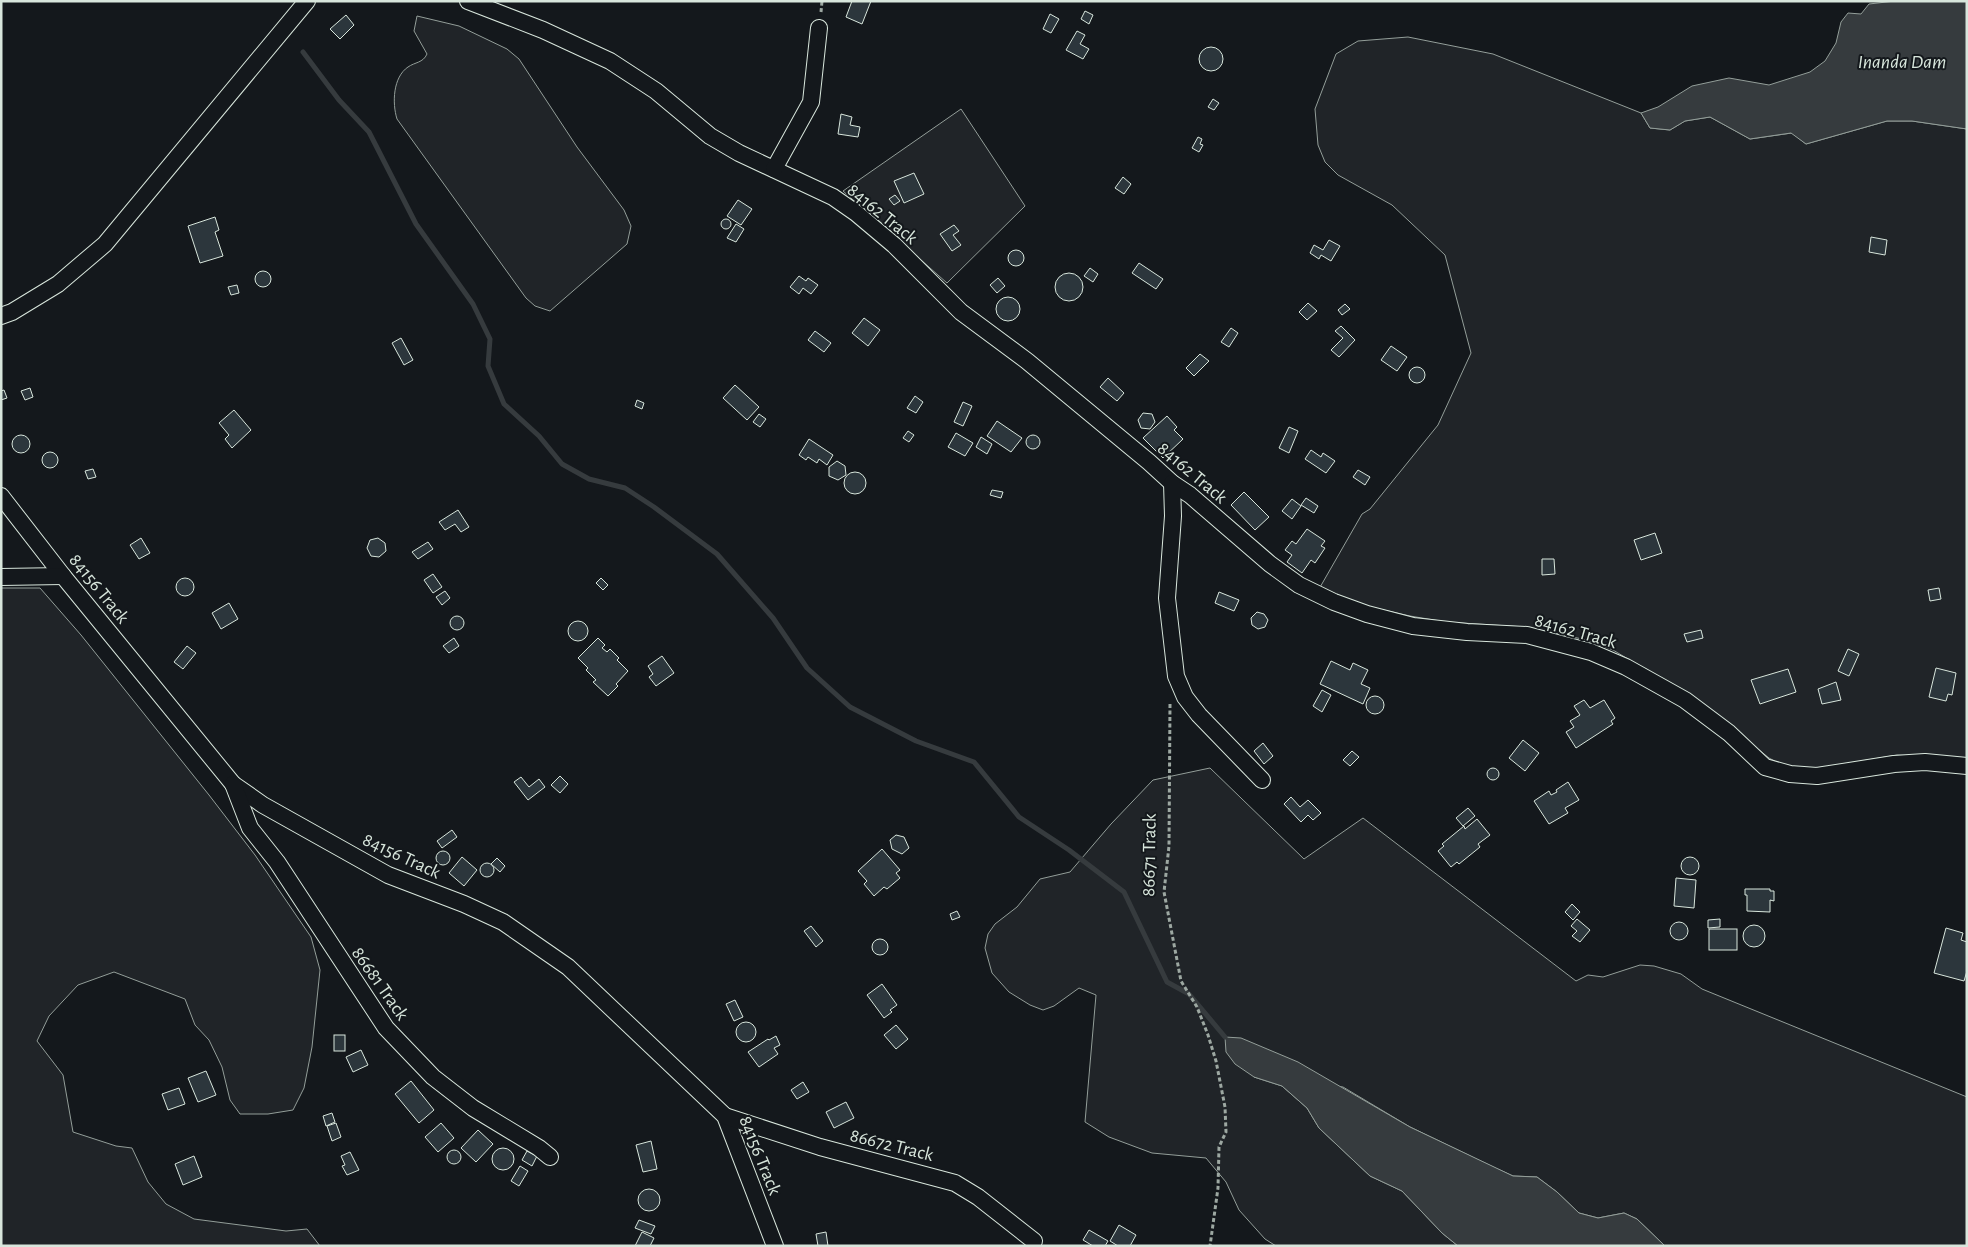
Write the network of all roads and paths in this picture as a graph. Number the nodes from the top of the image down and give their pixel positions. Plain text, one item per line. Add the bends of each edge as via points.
1 (307, 1) edge
2 (468, 1) edge
3 (819, 28) dead end
4 (774, 169) junction
5 (1, 316) edge
6 (1172, 483) junction
7 (1, 496) edge
8 (63, 576) junction
9 (1, 577) edge
10 (1170, 701) dead end
11 (1967, 766) edge
12 (1262, 780) dead end
13 (234, 784) junction
14 (725, 1116) junction
15 (550, 1157) dead end
16 (1034, 1241) dead end
17 (775, 1246) edge
18 (1210, 1246) edge

1 - 5 street via 105,244 58,284
2 - 4 street, 84162 Track via 610,61 656,91 710,136
3 - 4 street via 811,102
4 - 6 street, 84162 Track via 826,193 856,213 894,245 961,312 1027,360
6 - 11 street, 84162 Track via 1270,564 1299,585 1334,602 1413,626 1526,635 1591,652 1626,667 1685,700 1729,733 1765,766 1790,774 1817,776 1894,764 1925,762
6 - 12 street via 1167,598 1176,676 1185,697 1199,715
7 - 8 street, 84156 Track
8 - 9 street
8 - 13 street, 84156 Track
10 - 18 path, 86671 Track via 1169,846 1164,892 1181,982 1197,1007 1208,1035 1225,1107 1226,1132 1219,1148 1218,1188
13 - 14 street, 84156 Track via 263,805 388,875 503,922 568,968
13 - 15 street, 86681 Track via 250,828 277,862 386,1028 433,1077 473,1108
14 - 16 street, 86672 Track via 820,1147 955,1183
14 - 17 street, 84156 Track

